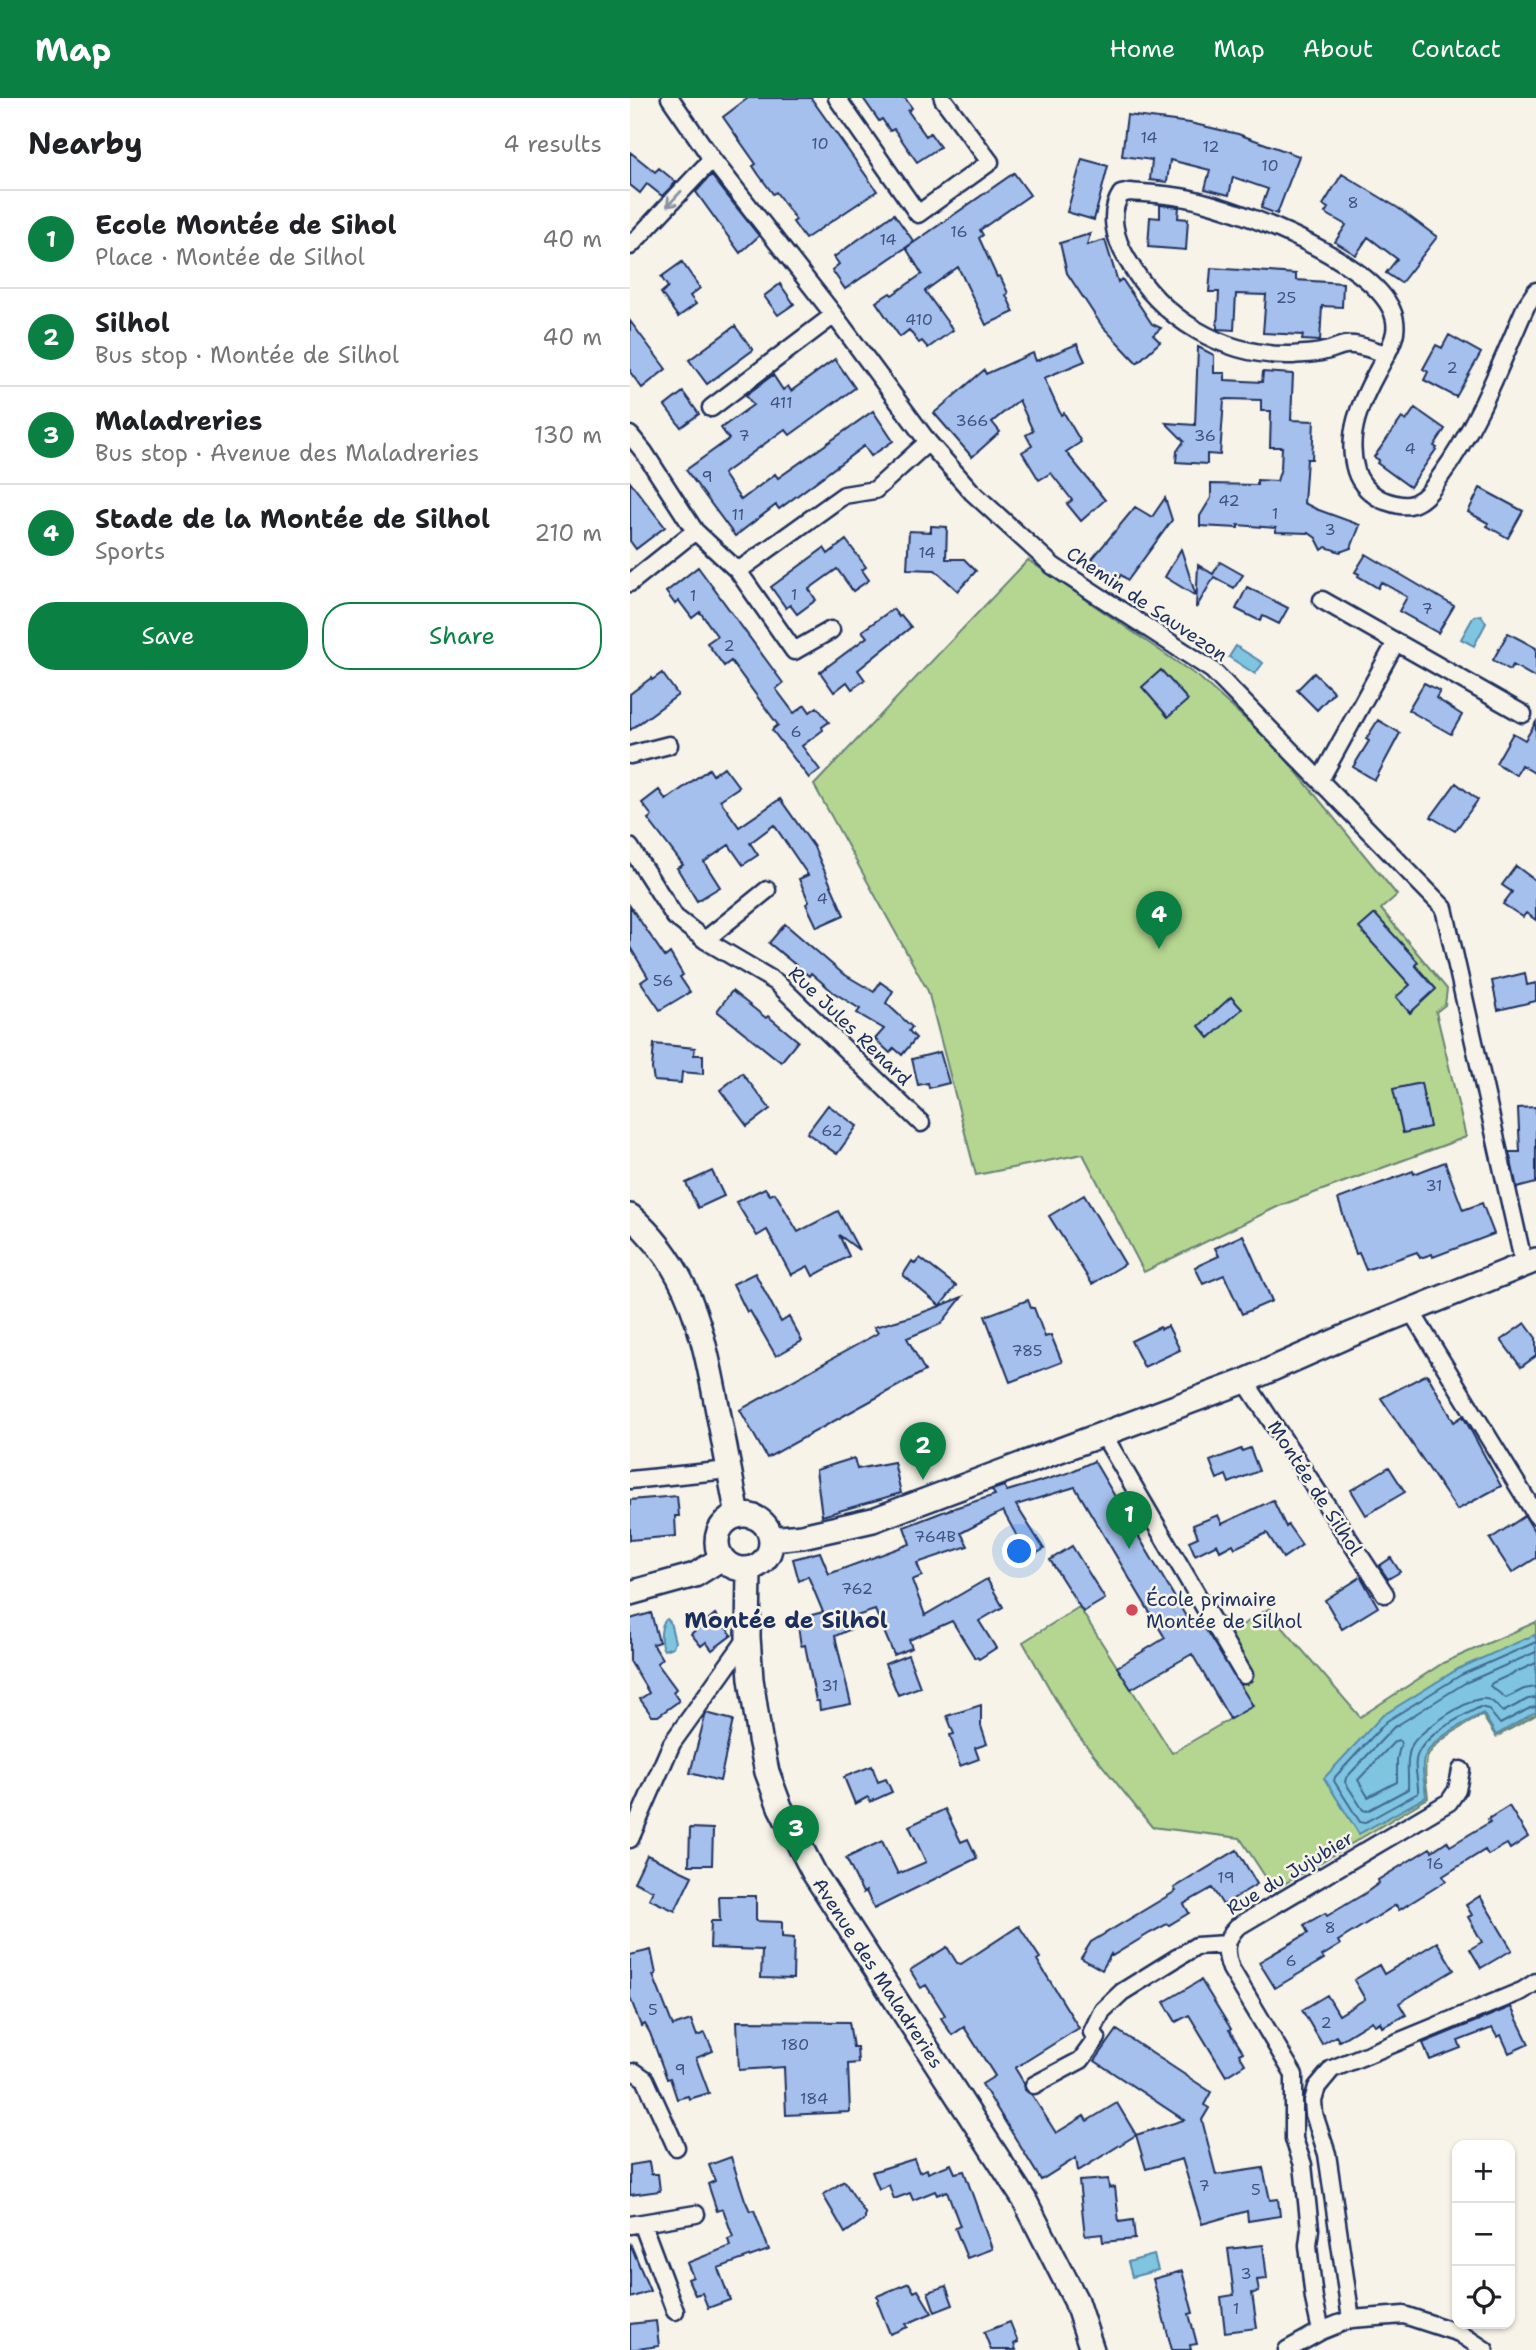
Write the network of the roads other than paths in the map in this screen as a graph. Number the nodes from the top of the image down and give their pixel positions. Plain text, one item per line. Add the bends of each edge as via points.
1 (670, 98) edge
2 (837, 98) edge
3 (943, 99) edge
4 (712, 159) junction
5 (633, 242) edge
6 (1536, 290) edge
7 (834, 315) junction
8 (1387, 354) junction
9 (711, 408) dead end
10 (630, 435) edge
11 (928, 442) junction
12 (695, 531) junction
13 (738, 572) junction
14 (630, 583) edge
15 (1322, 600) dead end
16 (831, 630) dead end
17 (1396, 642) junction
18 (1523, 714) dead end
19 (669, 745) dead end
20 (630, 755) edge
21 (1320, 780) junction
22 (630, 847) edge
23 (767, 890) dead end
24 (705, 940) junction
25 (921, 1123) dead end
26 (630, 1216) edge
27 (1530, 1263) edge
28 (1411, 1311) junction
29 (1245, 1381) junction
30 (1103, 1434) junction
31 (729, 1470) junction
32 (630, 1480) edge
33 (1536, 1514) edge
34 (738, 1516) junction
35 (771, 1539) junction
36 (722, 1558) junction
37 (749, 1569) junction
38 (630, 1593) edge
39 (1385, 1594) dead end
40 (748, 1637) junction
41 (1244, 1675) dead end
42 (1461, 1770) dead end
43 (630, 1839) edge
44 (1226, 1944) junction
45 (1536, 1982) edge
46 (630, 2073) edge
47 (1034, 2085) dead end
48 (676, 2147) dead end
49 (696, 2214) dead end
50 (636, 2224) edge
51 (675, 2311) dead end
52 (1351, 2319) junction
53 (1321, 2331) junction
54 (1459, 2333) junction
55 (1092, 2350) edge
56 (1287, 2350) edge
57 (1457, 2350) edge
58 (1485, 2350) edge

1 - 4 street, Chemin de Sauvezon
2 - 3 street via 918,214 990,162
4 -> 5 street
4 - 7 street, Chemin de Sauvezon
6 - 8 street via 1477,419 1428,494 1415,504 1380,499 1363,485 1356,471 1355,419
7 - 9 street
7 - 11 street, Chemin de Sauvezon
8 - 8 street via 1395,319 1379,290 1299,238 1256,219 1181,197 1130,192 1121,194 1115,204 1113,219 1132,269 1168,311 1200,333 1234,348 1264,354 1322,352 1347,344
10 - 12 street
11 - 13 street via 875,490 845,495
11 - 21 street, Chemin de Sauvezon via 972,492 1053,566 1212,670
12 - 13 street
12 - 14 street
13 - 16 street via 794,651
15 - 17 street
17 - 18 street
17 - 21 street
19 - 20 street
21 - 27 street, Chemin de Sauvezon via 1444,908
22 - 24 street, Rue Jules Renard via 675,917
23 - 24 street
24 - 25 street, Rue Jules Renard via 776,982
26 - 31 street via 668,1256 692,1304 708,1358
27 - 28 street
28 - 29 street
28 - 33 street
29 - 30 street
29 - 39 street, Montée de Silhol
30 - 35 street via 873,1520
30 - 41 street
31 - 32 street
31 - 34 street
34 - 35 street via 760,1520
34 - 36 street via 721,1528 718,1548
35 - 37 street via 770,1553
36 - 37 street via 729,1565
36 - 38 street via 695,1575
37 - 40 street, Avenue des Maladreries
40 - 43 street via 672,1743
40 - 55 street, Avenue des Maladreries via 760,1739 779,1807 820,1883 1024,2199 1076,2301
42 - 44 street, Rue du Jujubier via 1450,1802 1237,1927
44 - 47 street via 1196,1946 1122,1992 1102,2011 1092,2032 1097,2038 1081,2060
44 - 53 street, Rue du Jujubier via 1231,1969 1294,2075 1294,2139 1303,2165 1308,2245
45 - 52 street via 1332,2069 1317,2087 1314,2114 1327,2154
46 - 48 street via 645,2079
49 - 50 street
50 - 51 street
52 - 53 street
52 - 54 street via 1405,2315
53 - 56 street
54 - 57 street
54 - 58 street

